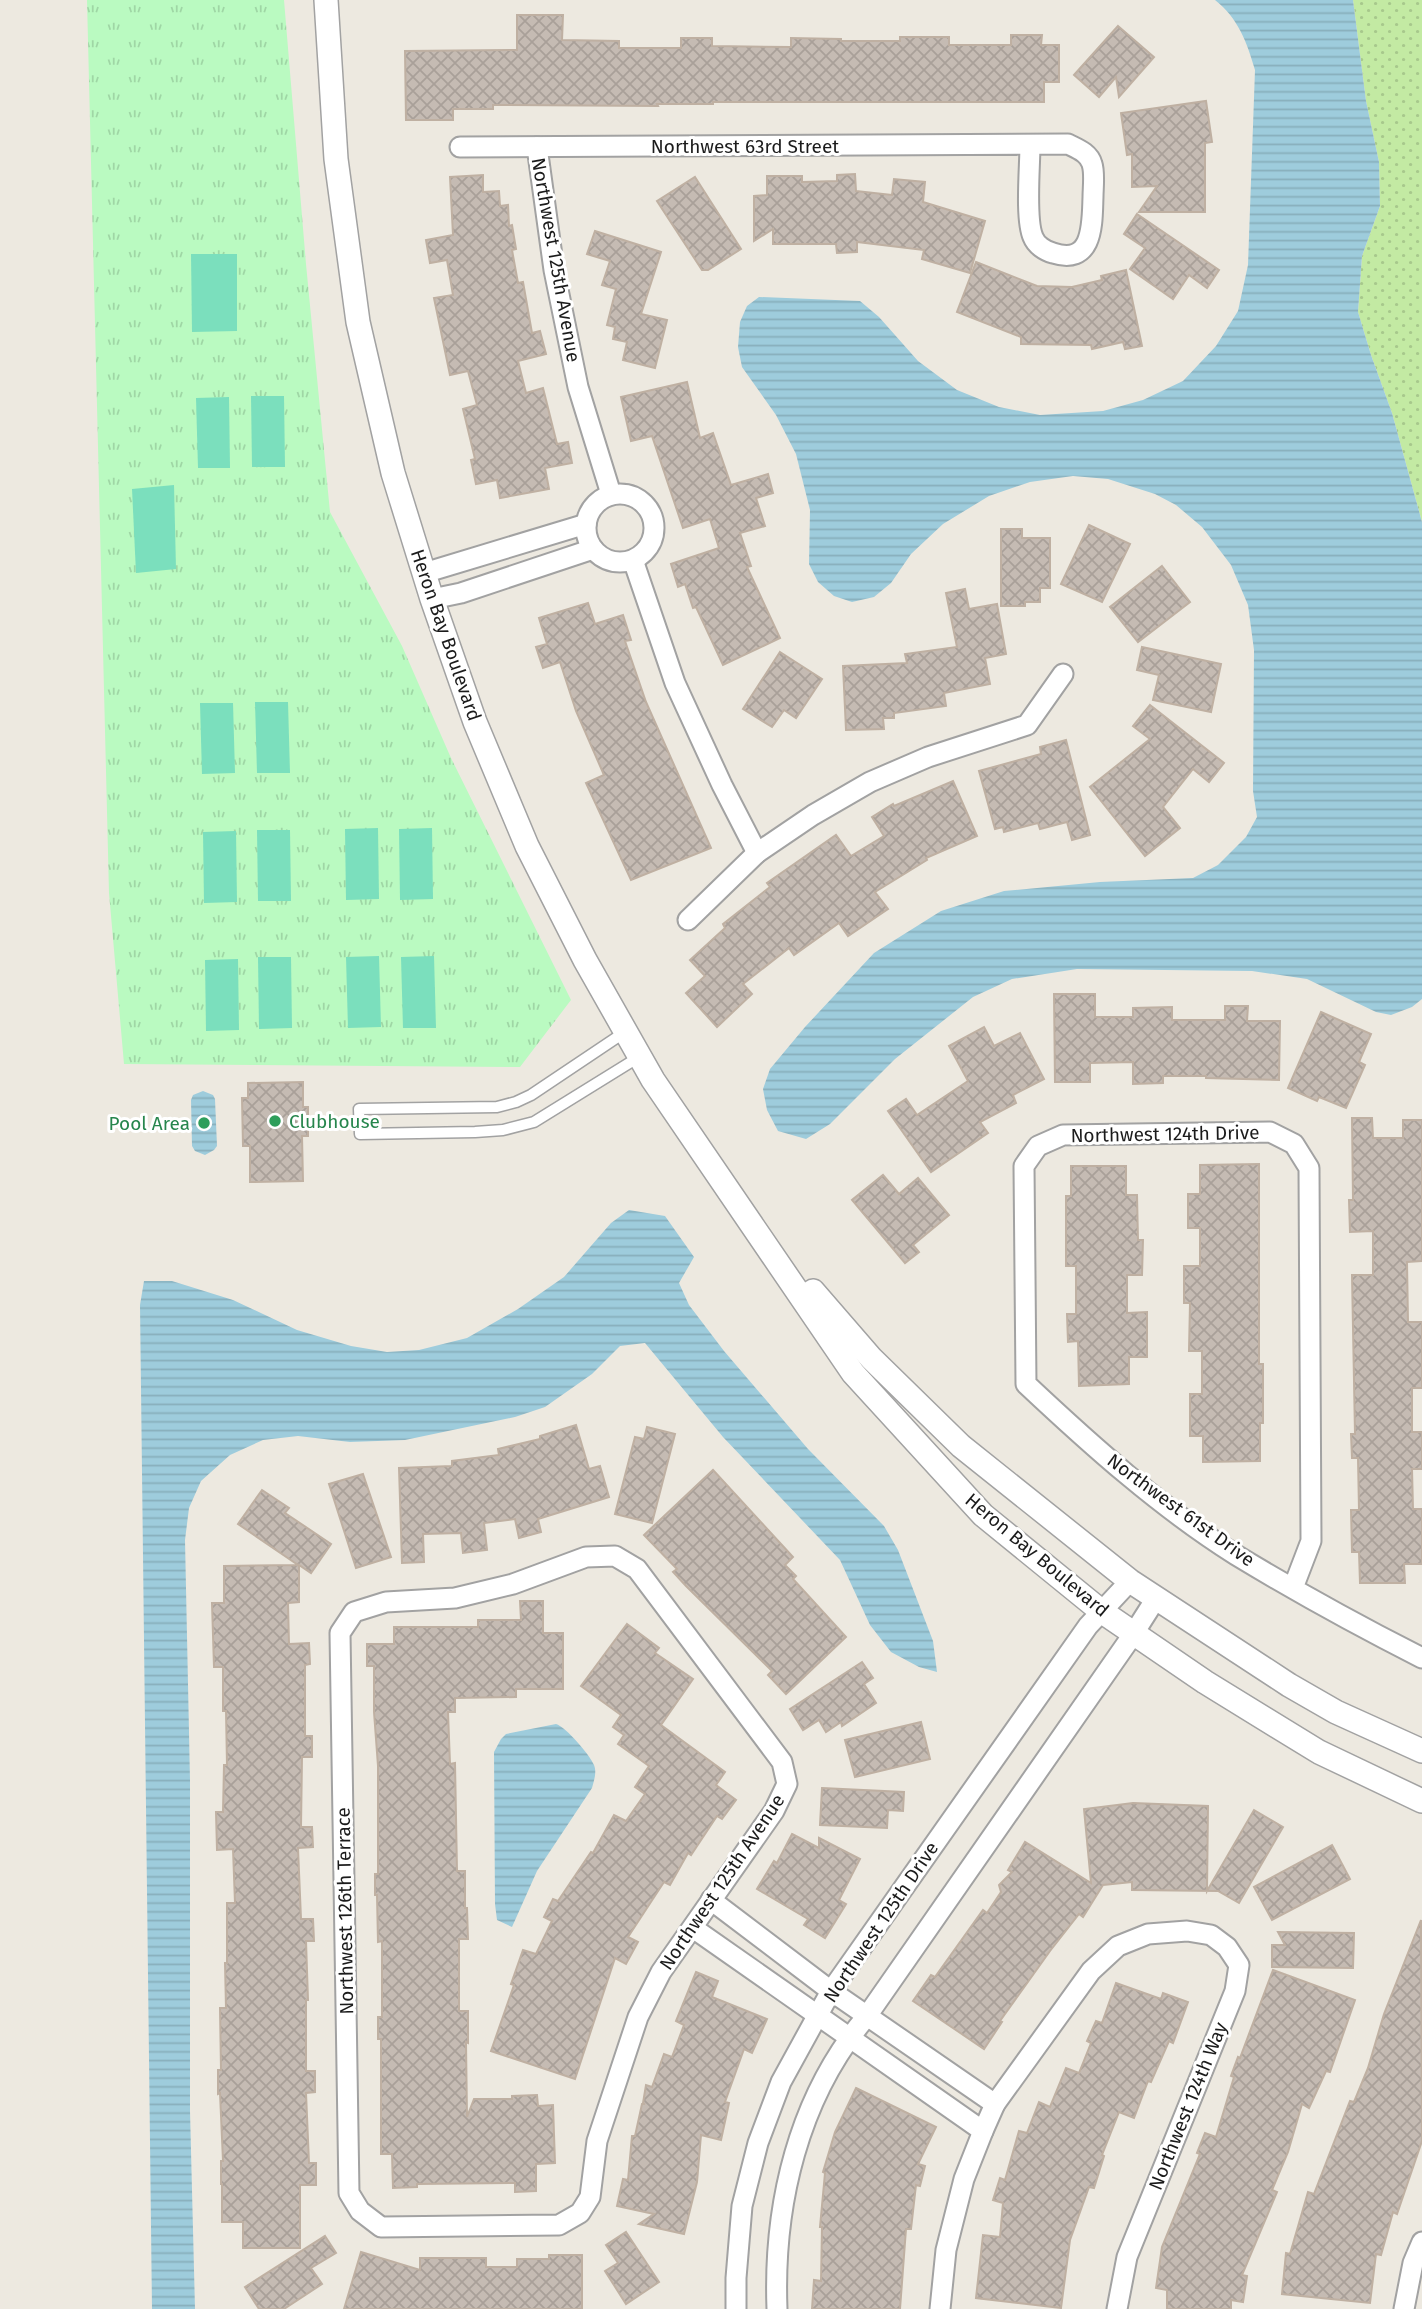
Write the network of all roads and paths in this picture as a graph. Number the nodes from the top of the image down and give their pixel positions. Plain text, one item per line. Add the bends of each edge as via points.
1 (326, 0) edge
2 (1030, 145) junction
3 (460, 147) dead end
4 (537, 147) junction
5 (611, 495) junction
6 (586, 524) junction
7 (593, 549) junction
8 (633, 560) junction
9 (424, 573) junction
10 (432, 600) junction
11 (1063, 674) dead end
12 (757, 852) junction
13 (688, 920) dead end
14 (626, 1031) junction
15 (640, 1056) junction
16 (743, 1208) junction
17 (1026, 1384) joint
18 (1130, 1581) junction
19 (1293, 1588) junction
20 (1155, 1600) junction
21 (1101, 1611) junction
22 (354, 1612) joint
23 (1134, 1633) junction
24 (1422, 1658) edge
25 (1422, 1751) edge
26 (1422, 1801) edge
27 (711, 1900) junction
28 (693, 1928) junction
29 (831, 1991) junction
30 (818, 2015) junction
31 (867, 2016) junction
32 (849, 2037) junction
33 (995, 2104) junction
34 (983, 2131) junction
35 (580, 2213) joint
36 (1422, 2242) edge
37 (736, 2309) edge
38 (777, 2309) edge
39 (940, 2309) edge
40 (1117, 2309) edge
41 (1404, 2309) edge

1 - 9 street, Heron Bay Boulevard via 336,159 358,322 393,473
2 - 2 street, Northwest 63rd Street via 1033,238 1044,251 1074,255 1085,248 1092,232 1093,165 1083,151 1068,144
2 - 4 street, Northwest 63rd Street
3 - 4 street, Northwest 63rd Street
4 - 5 street, Northwest 125th Avenue via 554,270 576,374
5 - 6 street via 593,507
5 - 8 street via 634,496 651,511 654,534 643,554
6 - 7 street
6 - 9 street
7 - 8 street via 611,561
7 - 10 street
8 - 12 street via 675,683
9 - 10 street, Heron Bay Boulevard
10 - 14 street, Heron Bay Boulevard via 475,722 527,846
11 - 12 street via 1027,725 928,757 870,782
12 - 13 street
14 - 15 street, Heron Bay Boulevard
14 - 15 lane via 516,1102 497,1107 359,1109 360,1134 475,1132 534,1122
15 - 16 street, Heron Bay Boulevard
16 - 18 street, Heron Bay Boulevard via 870,1358 961,1446
16 - 21 street, Heron Bay Boulevard via 853,1373 983,1515
17 - 19 street, Northwest 61st Drive via 1145,1489 1235,1554
17 - 19 street, Northwest 124th Drive via 1024,1167 1038,1146 1063,1136 1270,1132 1294,1144 1309,1168 1311,1541
18 - 20 street, Heron Bay Boulevard
18 - 21 street, Northwest 125th Drive
19 - 24 street, Northwest 61st Drive
20 - 23 street, Northwest 125th Drive
20 - 25 street, Heron Bay Boulevard via 1336,1712
21 - 23 street, Heron Bay Boulevard
21 - 29 street, Northwest 125th Drive
22 - 27 street, Northwest 125th Avenue via 386,1602 455,1598 513,1584 586,1557 615,1556 636,1569 782,1762 787,1784 774,1811
22 - 35 street, Northwest 126th Terrace via 340,1633 349,2193 360,2211 381,2227 559,2225
23 - 26 street, Heron Bay Boulevard via 1318,1752
23 - 31 street, Northwest 125th Drive
27 - 28 street, Northwest 125th Avenue
27 - 29 street
28 - 30 street
28 - 35 street, Northwest 125th Avenue via 661,1972 638,2017 597,2141 590,2197
29 - 30 street, Northwest 125th Drive
29 - 31 street
30 - 32 street
30 - 37 street, Northwest 125th Drive via 780,2082 758,2143 743,2206
31 - 32 street, Northwest 125th Drive
31 - 33 street
32 - 34 street
32 - 38 street, Northwest 125th Drive via 816,2092 796,2147 781,2210
33 - 34 street
33 - 40 street, Northwest 124th Way via 1091,1971 1118,1946 1148,1934 1187,1931 1211,1935 1227,1947 1239,1965 1235,1990 1127,2257
34 - 39 street via 964,2179 946,2250
36 - 41 street

